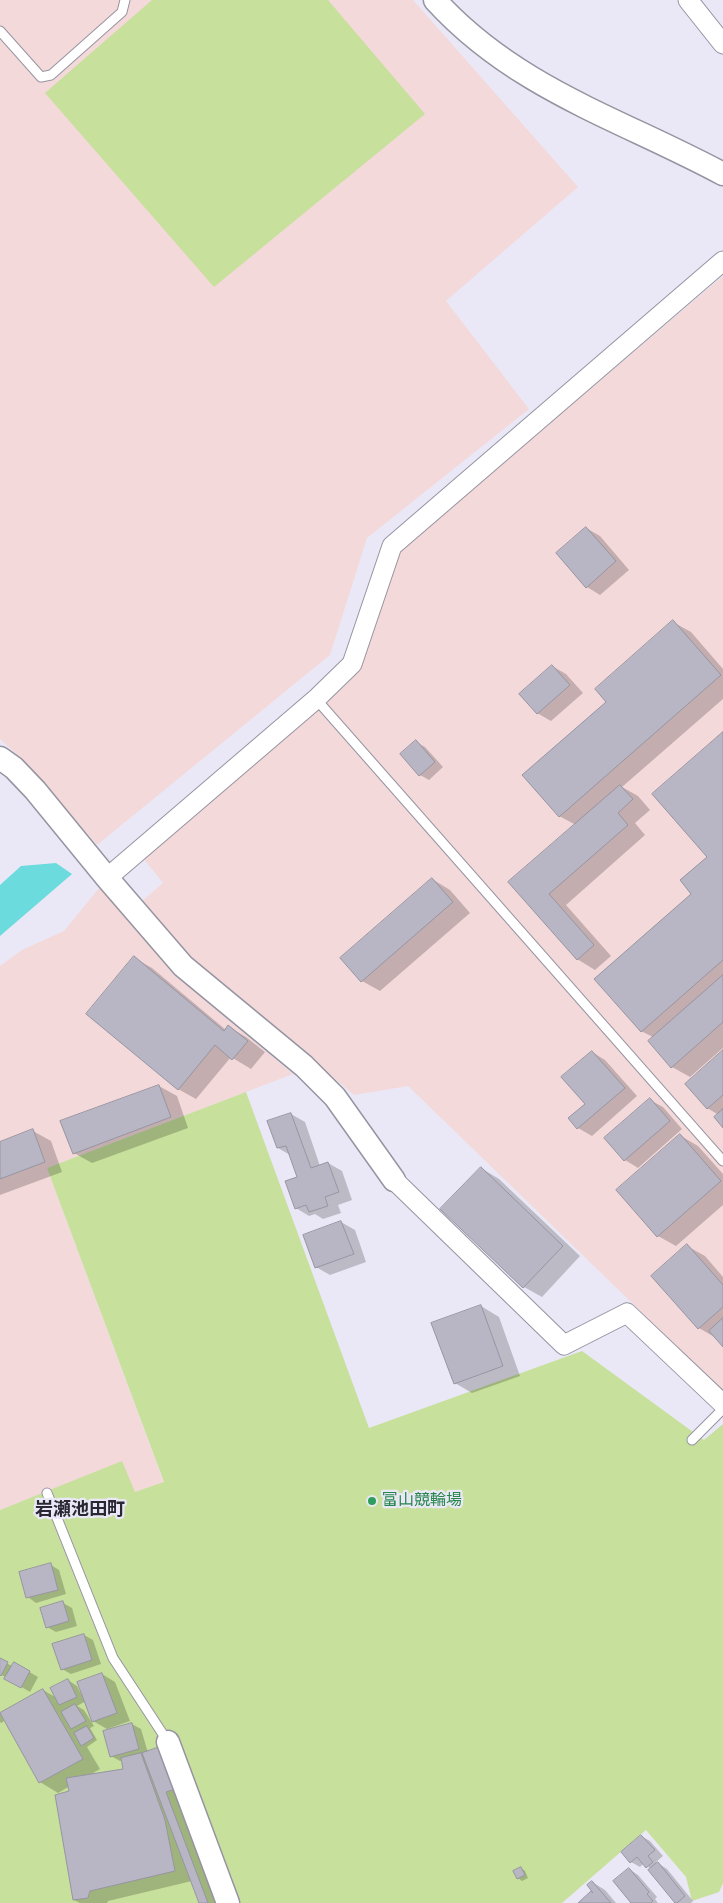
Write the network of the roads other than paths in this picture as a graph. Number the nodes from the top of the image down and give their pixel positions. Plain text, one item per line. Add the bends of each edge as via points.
1 (125, 0) edge
2 (435, 0) edge
3 (688, 0) edge
4 (0, 31) edge
5 (723, 44) edge
6 (723, 174) edge
7 (723, 260) edge
8 (316, 699) junction
9 (0, 758) edge
10 (106, 878) junction
11 (723, 1161) edge
12 (394, 1180) joint
13 (723, 1404) edge
14 (723, 1409) edge
15 (692, 1440) dead end
16 (47, 1493) dead end
17 (168, 1742) joint
18 (228, 1903) edge

1 - 4 lane via 122,12 51,75 41,77
2 - 6 street via 494,54 531,79
3 - 5 street
7 - 8 street via 392,546 352,664
8 - 10 street
8 - 11 lane
9 - 10 street via 34,790
10 - 12 street via 183,966 322,1084
12 - 13 street via 564,1345 627,1313
14 - 15 lane
16 - 17 lane via 114,1658
17 - 18 street

